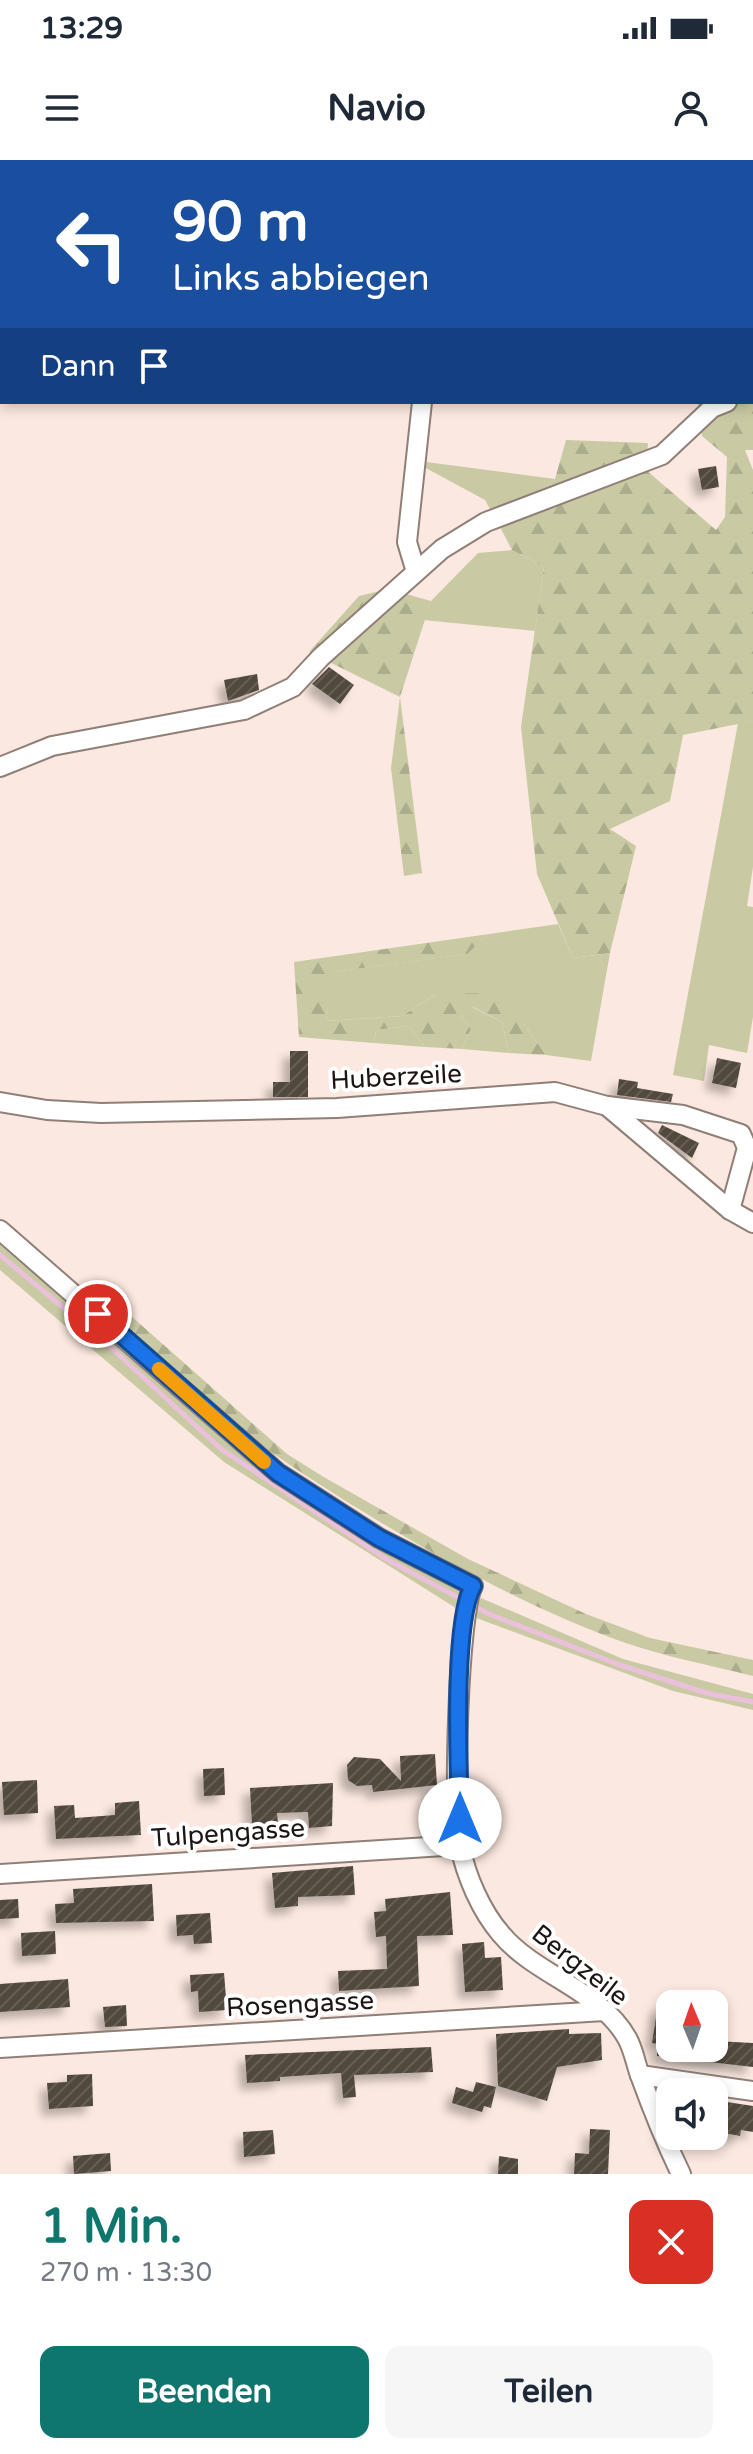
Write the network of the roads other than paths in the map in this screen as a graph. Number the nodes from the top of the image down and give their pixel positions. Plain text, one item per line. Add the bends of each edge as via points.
1 (422, 404) edge
2 (722, 404) edge
3 (416, 572) junction
4 (0, 767) edge
5 (0, 1102) edge
6 (607, 1106) junction
7 (730, 1210) junction
8 (753, 1223) edge
9 (0, 1230) edge
10 (460, 1845) junction
11 (0, 1874) edge
12 (604, 2011) junction
13 (0, 2048) edge
14 (640, 2075) junction
15 (753, 2091) edge
16 (681, 2174) edge

1 - 3 street via 407,542
2 - 3 street via 662,455 486,522
3 - 4 street via 293,687 244,710 52,746
5 - 6 street, Huberzeile via 101,1113 337,1108 555,1092
6 - 7 street, Huberzeile
6 - 7 street via 683,1115 741,1134 747,1148
7 - 8 street, Huberzeile
9 - 10 street, Bergzeile via 278,1473 379,1538 473,1586 460,1660
10 - 11 street, Tulpengasse
10 - 12 street, Bergzeile via 474,1891 500,1934
12 - 13 street, Rosengasse
12 - 14 street, Bergzeile via 627,2038
14 - 15 street
14 - 16 street, Bergzeile

